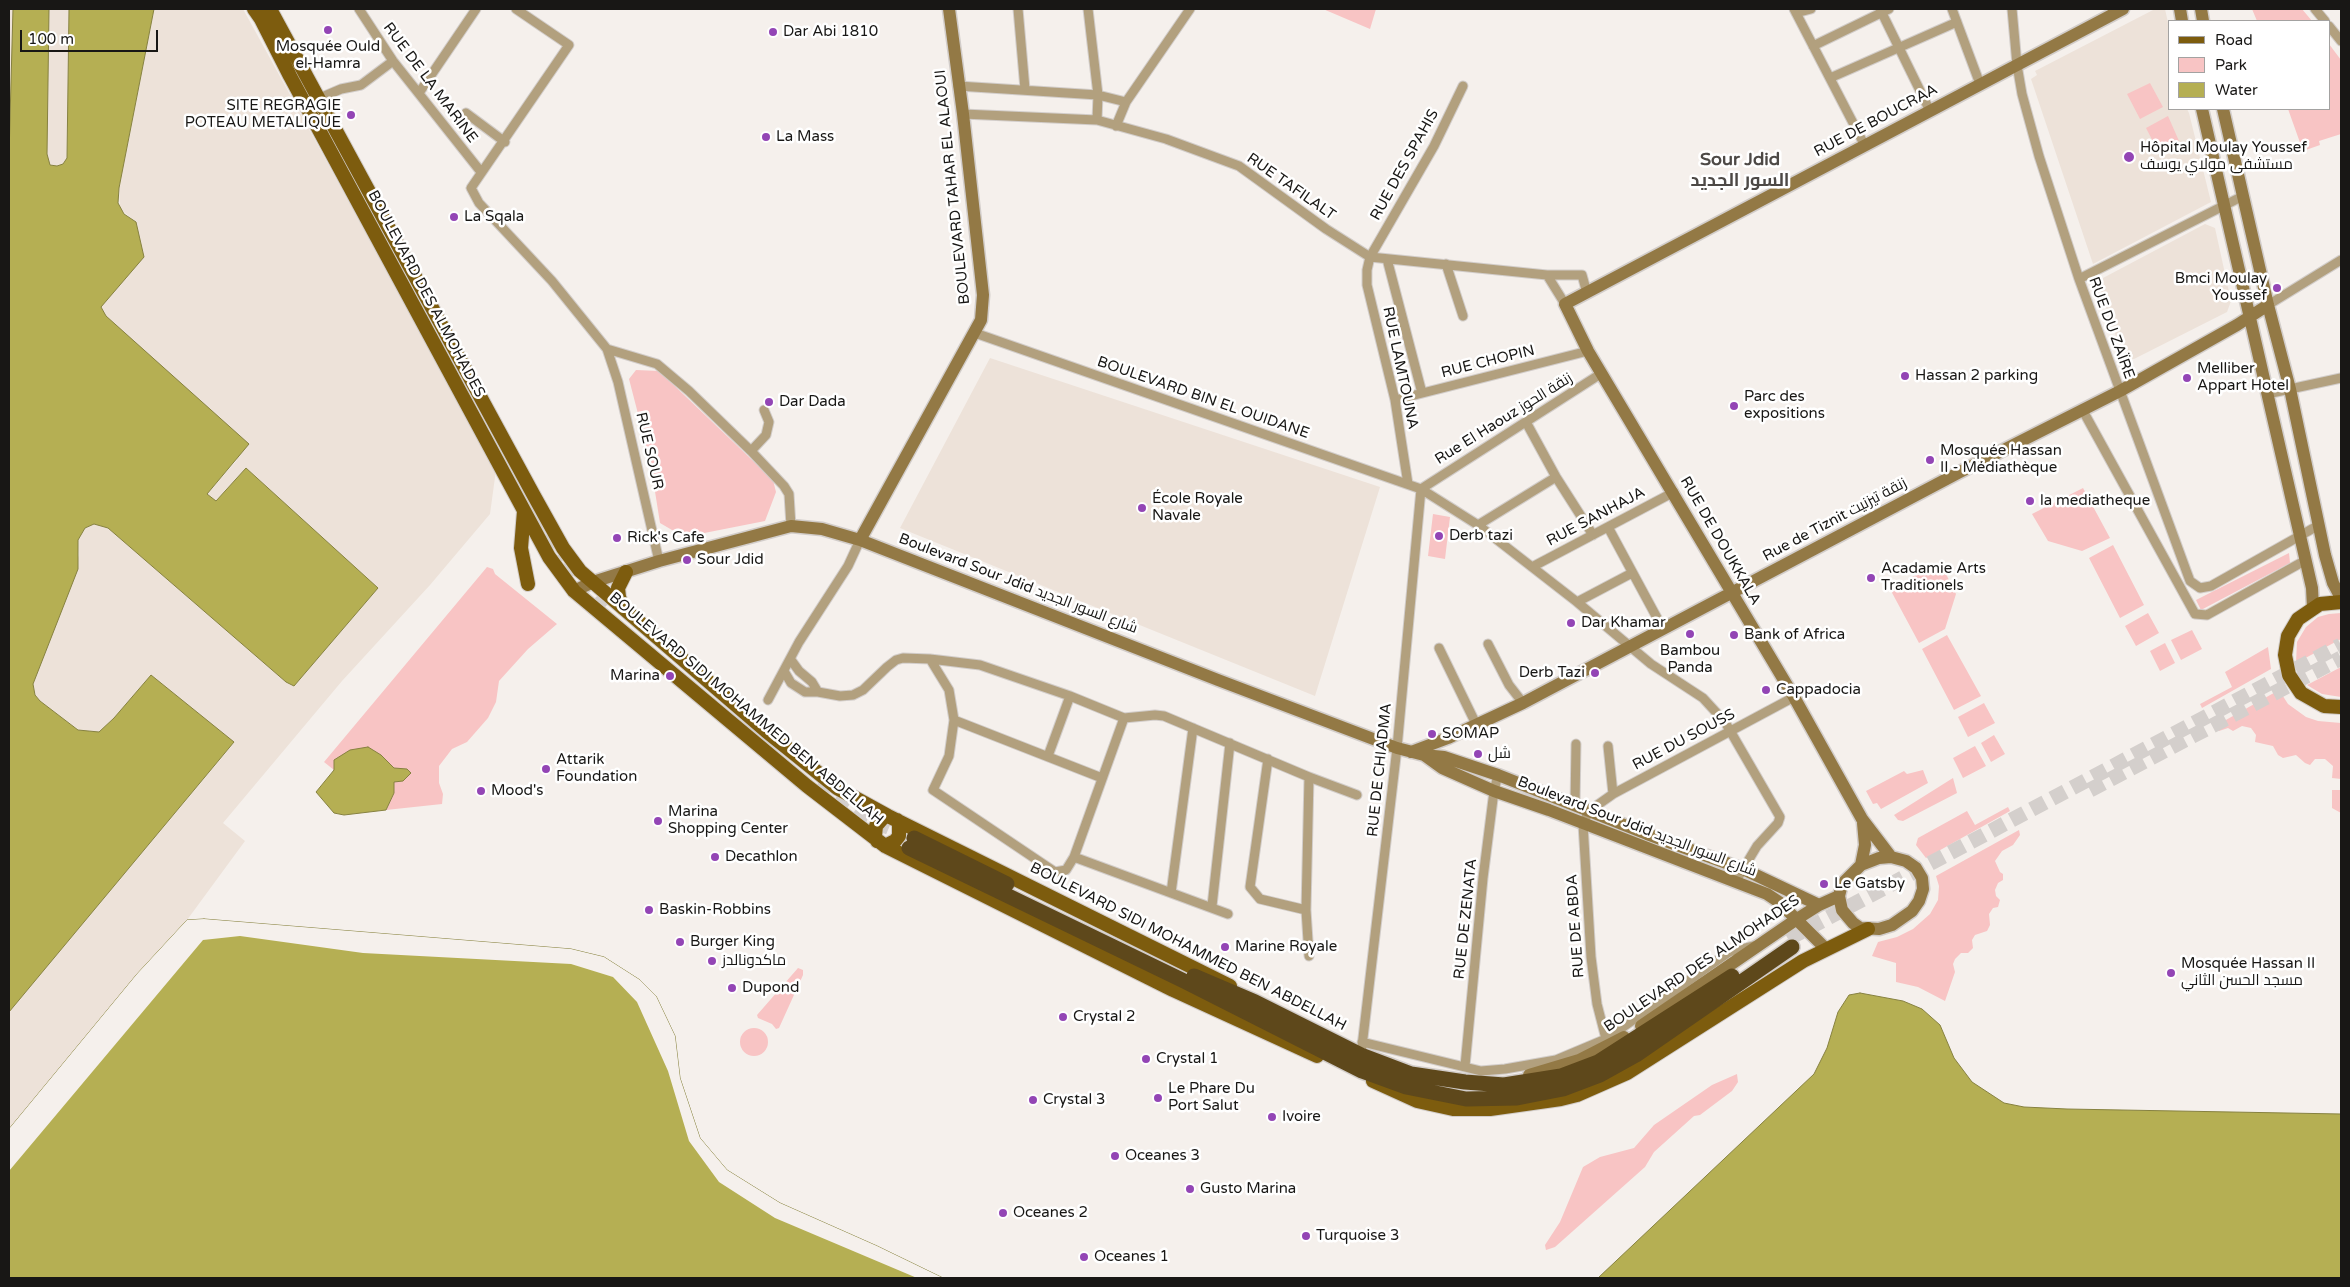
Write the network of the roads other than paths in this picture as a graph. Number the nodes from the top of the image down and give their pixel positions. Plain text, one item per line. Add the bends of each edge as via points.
1 (254, 9) edge
2 (270, 9) edge
3 (359, 9) edge
4 (476, 9) edge
5 (516, 9) edge
6 (949, 9) edge
7 (1018, 9) edge
8 (1088, 9) edge
9 (1190, 9) edge
10 (1811, 9) edge
11 (1952, 9) edge
12 (2012, 9) edge
13 (2123, 9) edge
14 (2315, 9) edge
15 (1883, 10) edge
16 (1795, 11) edge
17 (2324, 20) edge
18 (1957, 22) junction
19 (2330, 27) edge
20 (2341, 41) edge
21 (1813, 46) junction
22 (1898, 47) junction
23 (393, 61) junction
24 (2017, 65) junction
25 (1830, 78) junction
26 (1980, 84) junction
27 (958, 86) junction
28 (1463, 86) dead end
29 (1025, 89) junction
30 (419, 93) junction
31 (1098, 95) junction
32 (320, 98) junction
33 (1126, 102) junction
34 (2202, 110) edge
35 (2223, 110) edge
36 (1930, 111) junction
37 (466, 114) dead end
38 (963, 114) junction
39 (1097, 120) junction
40 (1116, 126) junction
41 (504, 142) junction
42 (1865, 146) junction
43 (481, 172) junction
44 (2243, 196) junction
45 (2223, 205) junction
46 (1370, 257) junction
47 (1387, 259) junction
48 (2341, 260) edge
49 (1446, 264) junction
50 (1547, 275) junction
51 (2078, 279) junction
52 (1587, 293) junction
53 (427, 299) junction
54 (1565, 304) junction
55 (2268, 305) junction
56 (414, 308) junction
57 (1463, 316) dead end
58 (2248, 317) junction
59 (975, 333) junction
60 (606, 349) junction
61 (1588, 350) junction
62 (1602, 374) junction
63 (2341, 378) edge
64 (2290, 389) junction
65 (2120, 391) junction
66 (1422, 393) junction
67 (2267, 394) junction
68 (1395, 400) junction
69 (764, 410) dead end
70 (2082, 410) junction
71 (1526, 422) junction
72 (751, 451) junction
73 (1556, 477) junction
74 (1408, 484) junction
75 (1421, 489) junction
76 (1674, 492) junction
77 (524, 511) junction
78 (1478, 525) junction
79 (2319, 525) junction
80 (792, 526) junction
81 (1608, 526) junction
82 (1593, 535) junction
83 (2300, 536) junction
84 (860, 540) junction
85 (2306, 560) junction
86 (659, 561) junction
87 (1532, 568) junction
88 (626, 572) junction
89 (1632, 573) junction
90 (593, 582) junction
91 (528, 584) dead end
92 (574, 591) junction
93 (1731, 593) junction
94 (2341, 598) edge
95 (1577, 602) junction
96 (2341, 602) edge
97 (623, 608) junction
98 (2313, 608) junction
99 (1663, 630) junction
100 (1488, 644) dead end
101 (1630, 647) junction
102 (1439, 648) dead end
103 (930, 659) junction
104 (791, 660) junction
105 (784, 671) junction
106 (818, 692) junction
107 (1070, 696) junction
108 (1794, 697) junction
109 (768, 700) dead end
110 (1523, 703) junction
111 (2341, 707) edge
112 (1124, 718) junction
113 (954, 720) junction
114 (1476, 724) junction
115 (1193, 728) junction
116 (1730, 730) junction
117 (1230, 743) junction
118 (1576, 744) dead end
119 (1608, 746) dead end
120 (1398, 748) junction
121 (1411, 752) junction
122 (1424, 755) junction
123 (1048, 756) junction
124 (1268, 760) junction
125 (1498, 775) junction
126 (1308, 777) junction
127 (1102, 778) junction
128 (1494, 791) junction
129 (1613, 794) junction
130 (1358, 795) dead end
131 (1575, 806) junction
132 (1589, 811) junction
133 (892, 818) junction
134 (1862, 819) junction
135 (1583, 824) junction
136 (912, 843) tunnel mouth
137 (881, 844) junction
138 (1074, 857) junction
139 (1891, 857) junction
140 (1861, 865) junction
141 (1743, 869) junction
142 (1736, 881) junction
143 (1171, 893) junction
144 (1839, 896) junction
145 (1819, 905) junction
146 (1212, 906) junction
147 (1306, 910) junction
148 (1228, 914) dead end
149 (1797, 919) junction
150 (1868, 929) junction
151 (1760, 944) junction
152 (1826, 949) junction
153 (1308, 956) dead end
154 (1251, 1008) junction
155 (1606, 1039) junction
156 (1362, 1048) junction
157 (1465, 1066) junction
158 (1465, 1082) junction
159 (1543, 1094) junction
160 (1528, 1104) junction

1 - 56 main road, BOULEVARD DES ALMOHADES
2 - 32 main road, BOULEVARD DES ALMOHADES
3 - 23 street, RUE DE LA MARINE
4 - 30 street
5 - 41 street via 570,45
6 - 27 street, BOULEVARD TAHAR EL ALAOUI
7 - 29 street
8 - 31 street
9 - 33 street
10 - 16 street
11 - 18 street
12 - 24 street, RUE DU ZAÏRE
13 - 24 street, RUE DE BOUCRAA
14 - 17 street
15 - 21 street
15 - 22 street
16 - 21 street
18 - 22 street
18 - 26 street
19 - 20 street
21 - 25 street
22 - 25 street
22 - 36 street
23 - 30 street, RUE DE LA MARINE
23 - 32 street via 361,85
24 - 26 street, RUE DE BOUCRAA
24 - 51 street, RUE DU ZAÏRE via 2039,156
25 - 42 street
26 - 36 street, RUE DE BOUCRAA
27 - 29 street
27 - 38 street, BOULEVARD TAHAR EL ALAOUI
28 - 46 street, RUE DES SPAHIS via 1434,146
29 - 31 street
30 - 43 street, RUE DE LA MARINE
31 - 33 street
31 - 39 street
32 - 53 main road, BOULEVARD DES ALMOHADES
33 - 40 street
34 - 45 street
35 - 44 street
36 - 42 street, RUE DE BOUCRAA
37 - 41 street
38 - 39 street, RUE TAFILALT
38 - 59 street, BOULEVARD TAHAR EL ALAOUI via 982,295 981,320
39 - 40 street, RUE TAFILALT
40 - 46 street, RUE TAFILALT via 1166,139 1239,166
41 - 43 street
42 - 52 street, RUE DE BOUCRAA
43 - 60 street, RUE SOUR via 472,188 479,203 552,281
44 - 45 street
44 - 55 street
45 - 51 street
45 - 58 street
46 - 47 street, RUE TAFILALT
46 - 68 street, RUE LAMTOUNA via 1367,285
47 - 49 street, RUE TAFILALT
47 - 66 street
48 - 55 street
49 - 50 street, RUE TAFILALT
49 - 57 street
50 - 52 street, RUE TAFILALT via 1582,275
50 - 54 street
51 - 65 street, RUE DU ZAÏRE
52 - 54 street, RUE DE BOUCRAA
53 - 56 main road
53 - 90 main road, BOULEVARD DES ALMOHADES via 562,548 572,563
54 - 61 street, RUE DE DOUKKALA
55 - 58 street, Rue de Tiznit زنقة تيزنيت
55 - 64 street
56 - 77 main road, BOULEVARD DES ALMOHADES
58 - 65 street, Rue de Tiznit زنقة تيزنيت
58 - 67 street
59 - 74 street, BOULEVARD BIN EL OUIDANE
59 - 84 street, BOULEVARD TAHAR EL ALAOUI
60 - 72 street via 657,364
60 - 86 street, RUE SOUR via 618,382
61 - 62 street, RUE DE DOUKKALA
61 - 66 street, RUE CHOPIN
62 - 71 street, Rue El Haouz زنقة الحوز
62 - 76 street, RUE DE DOUKKALA
63 - 64 street
64 - 67 street
64 - 79 street
65 - 70 street, Rue de Tiznit زنقة تيزنيت
65 - 83 street, RUE DU ZAÏRE via 2190,581 2196,587 2204,589 2211,586
66 - 68 street, RUE CHOPIN
67 - 83 street
68 - 74 street, RUE LAMTOUNA
69 - 72 street via 769,422 766,435
70 - 85 street via 2194,614 2207,615
70 - 93 street, Rue de Tiznit زنقة تيزنيت
71 - 73 street
71 - 75 street, Rue El Haouz زنقة الحوز
72 - 80 street via 789,494
73 - 78 street
73 - 82 street
74 - 75 street, BOULEVARD BIN EL OUIDANE
75 - 78 street, BOULEVARD BIN EL OUIDANE
75 - 120 street, RUE DE CHIADMA
76 - 81 street, RUE SANHAJA
76 - 93 street, RUE DE DOUKKALA
77 - 91 main road via 521,548
77 - 92 main road, BOULEVARD DES ALMOHADES via 549,557
78 - 87 street, BOULEVARD BIN EL OUIDANE
79 - 83 street
79 - 94 street via 2333,582
80 - 84 street, Boulevard Sour Jdid شارع السور الجديد via 807,526
80 - 86 street, Boulevard Sour Jdid شارع السور الجديد
81 - 82 street, RUE SANHAJA
81 - 89 street
82 - 87 street, RUE SANHAJA
83 - 85 street
84 - 104 street via 848,566
84 - 120 street, Boulevard Sour Jdid شارع السور الجديد
85 - 98 street
86 - 88 street, Boulevard Sour Jdid شارع السور الجديد
87 - 95 street, BOULEVARD BIN EL OUIDANE
88 - 90 street, Boulevard Sour Jdid شارع السور الجديد
88 - 97 main road via 618,588
89 - 95 street
89 - 99 street
90 - 92 street, Boulevard Sour Jdid شارع السور الجديد
90 - 97 main road, BOULEVARD SIDI MOHAMMED BEN ABDELLAH
92 - 137 main road, BOULEVARD SIDI MOHAMMED BEN ABDELLAH
93 - 99 street, Rue de Tiznit زنقة تيزنيت
93 - 108 street, RUE DE DOUKKALA
95 - 101 street, BOULEVARD BIN EL OUIDANE
96 - 98 main road via 2328,602
97 - 133 main road, BOULEVARD SIDI MOHAMMED BEN ABDELLAH via 822,777
98 - 111 main road via 2298,619 2288,636 2287,671 2296,687 2309,698 2324,706
99 - 101 street, Rue de Tiznit زنقة تيزنيت
100 - 110 street via 1509,685
101 - 110 street, Rue de Tiznit زنقة تيزنيت
101 - 116 street, BOULEVARD BIN EL OUIDANE via 1703,698
102 - 114 street
103 - 106 street via 896,660 853,695
103 - 107 street via 980,665
103 - 113 street via 949,690
104 - 105 street
104 - 106 street
105 - 106 street via 796,688
105 - 109 street
107 - 112 street
107 - 123 street
108 - 116 street, RUE DU SOUSS
108 - 134 street, RUE DE DOUKKALA
110 - 114 street, Rue de Tiznit زنقة تيزنيت
112 - 115 street via 1155,715
112 - 127 street
113 - 123 street
113 - 138 street via 949,756 934,792 1055,872 1066,870
114 - 121 street, Rue de Tiznit زنقة تيزنيت
115 - 117 street
115 - 143 street
116 - 129 street, RUE DU SOUSS
116 - 141 street, BOULEVARD BIN EL OUIDANE via 1780,817
117 - 124 street
117 - 146 street
118 - 131 street
119 - 129 street
120 - 121 street, Boulevard Sour Jdid شارع السور الجديد
120 - 156 street, RUE DE CHIADMA
121 - 122 street, Boulevard Sour Jdid شارع السور الجديد
122 - 125 street, Boulevard Sour Jdid شارع السور الجديد via 1444,757
122 - 128 street, Boulevard Sour Jdid شارع السور الجديد via 1442,768
123 - 127 street
124 - 126 street
124 - 147 street via 1250,887 1260,899
125 - 128 street, RUE DE ZENATA
125 - 131 street, Boulevard Sour Jdid شارع السور الجديد
126 - 130 street
126 - 147 street
127 - 138 street
128 - 135 street, Boulevard Sour Jdid شارع السور الجديد
128 - 157 street, RUE DE ZENATA
129 - 132 street, RUE DU SOUSS
131 - 132 street, Boulevard Sour Jdid شارع السور الجديد
132 - 135 street, RUE DE ABDA
132 - 141 street, Boulevard Sour Jdid شارع السور الجديد
133 - 137 main road via 883,818 876,826
133 - 137 main road via 900,831 898,836 895,841
133 - 154 main road, BOULEVARD SIDI MOHAMMED BEN ABDELLAH via 1220,979
134 - 139 street, RUE DE DOUKKALA
134 - 140 street, RUE DE DOUKKALA via 1865,845
135 - 142 street, Boulevard Sour Jdid شارع السور الجديد
135 - 155 street, RUE DE ABDA via 1594,987
136 - 154 highway
137 - 160 main road, BOULEVARD SIDI MOHAMMED BEN ABDELLAH via 1173,990 1403,1095 1453,1109
138 - 143 street
139 - 140 street
139 - 150 street via 1916,868 1922,878 1923,889 1912,911 1892,925
140 - 144 street via 1845,881
141 - 142 street
141 - 145 street, Boulevard Sour Jdid شارع السور الجديد
142 - 149 street, Boulevard Sour Jdid شارع السور الجديد via 1774,898
143 - 146 street
144 - 145 street, BOULEVARD DES ALMOHADES
144 - 150 street via 1845,915 1853,923
145 - 149 street, BOULEVARD DES ALMOHADES
146 - 148 street
147 - 153 street
149 - 151 street, BOULEVARD DES ALMOHADES
149 - 152 street, Boulevard Sour Jdid شارع السور الجديد
150 - 152 main road
151 - 155 street via 1729,952
151 - 158 street, BOULEVARD DES ALMOHADES via 1631,1034 1605,1048 1542,1072 1494,1081
152 - 160 main road via 1627,1073 1577,1094
154 - 156 highway, BOULEVARD SIDI MOHAMMED BEN ABDELLAH
154 - 159 highway, BOULEVARD SIDI MOHAMMED BEN ABDELLAH via 1362,1071 1406,1086 1466,1099
155 - 157 street via 1556,1060 1537,1064 1481,1071
156 - 157 street
156 - 158 highway, BOULEVARD SIDI MOHAMMED BEN ABDELLAH via 1411,1074
158 - 159 highway, BOULEVARD SIDI MOHAMMED BEN ABDELLAH via 1504,1085 1542,1081 1598,1062 1790,943 1624,1062 1582,1082
159 - 160 highway

